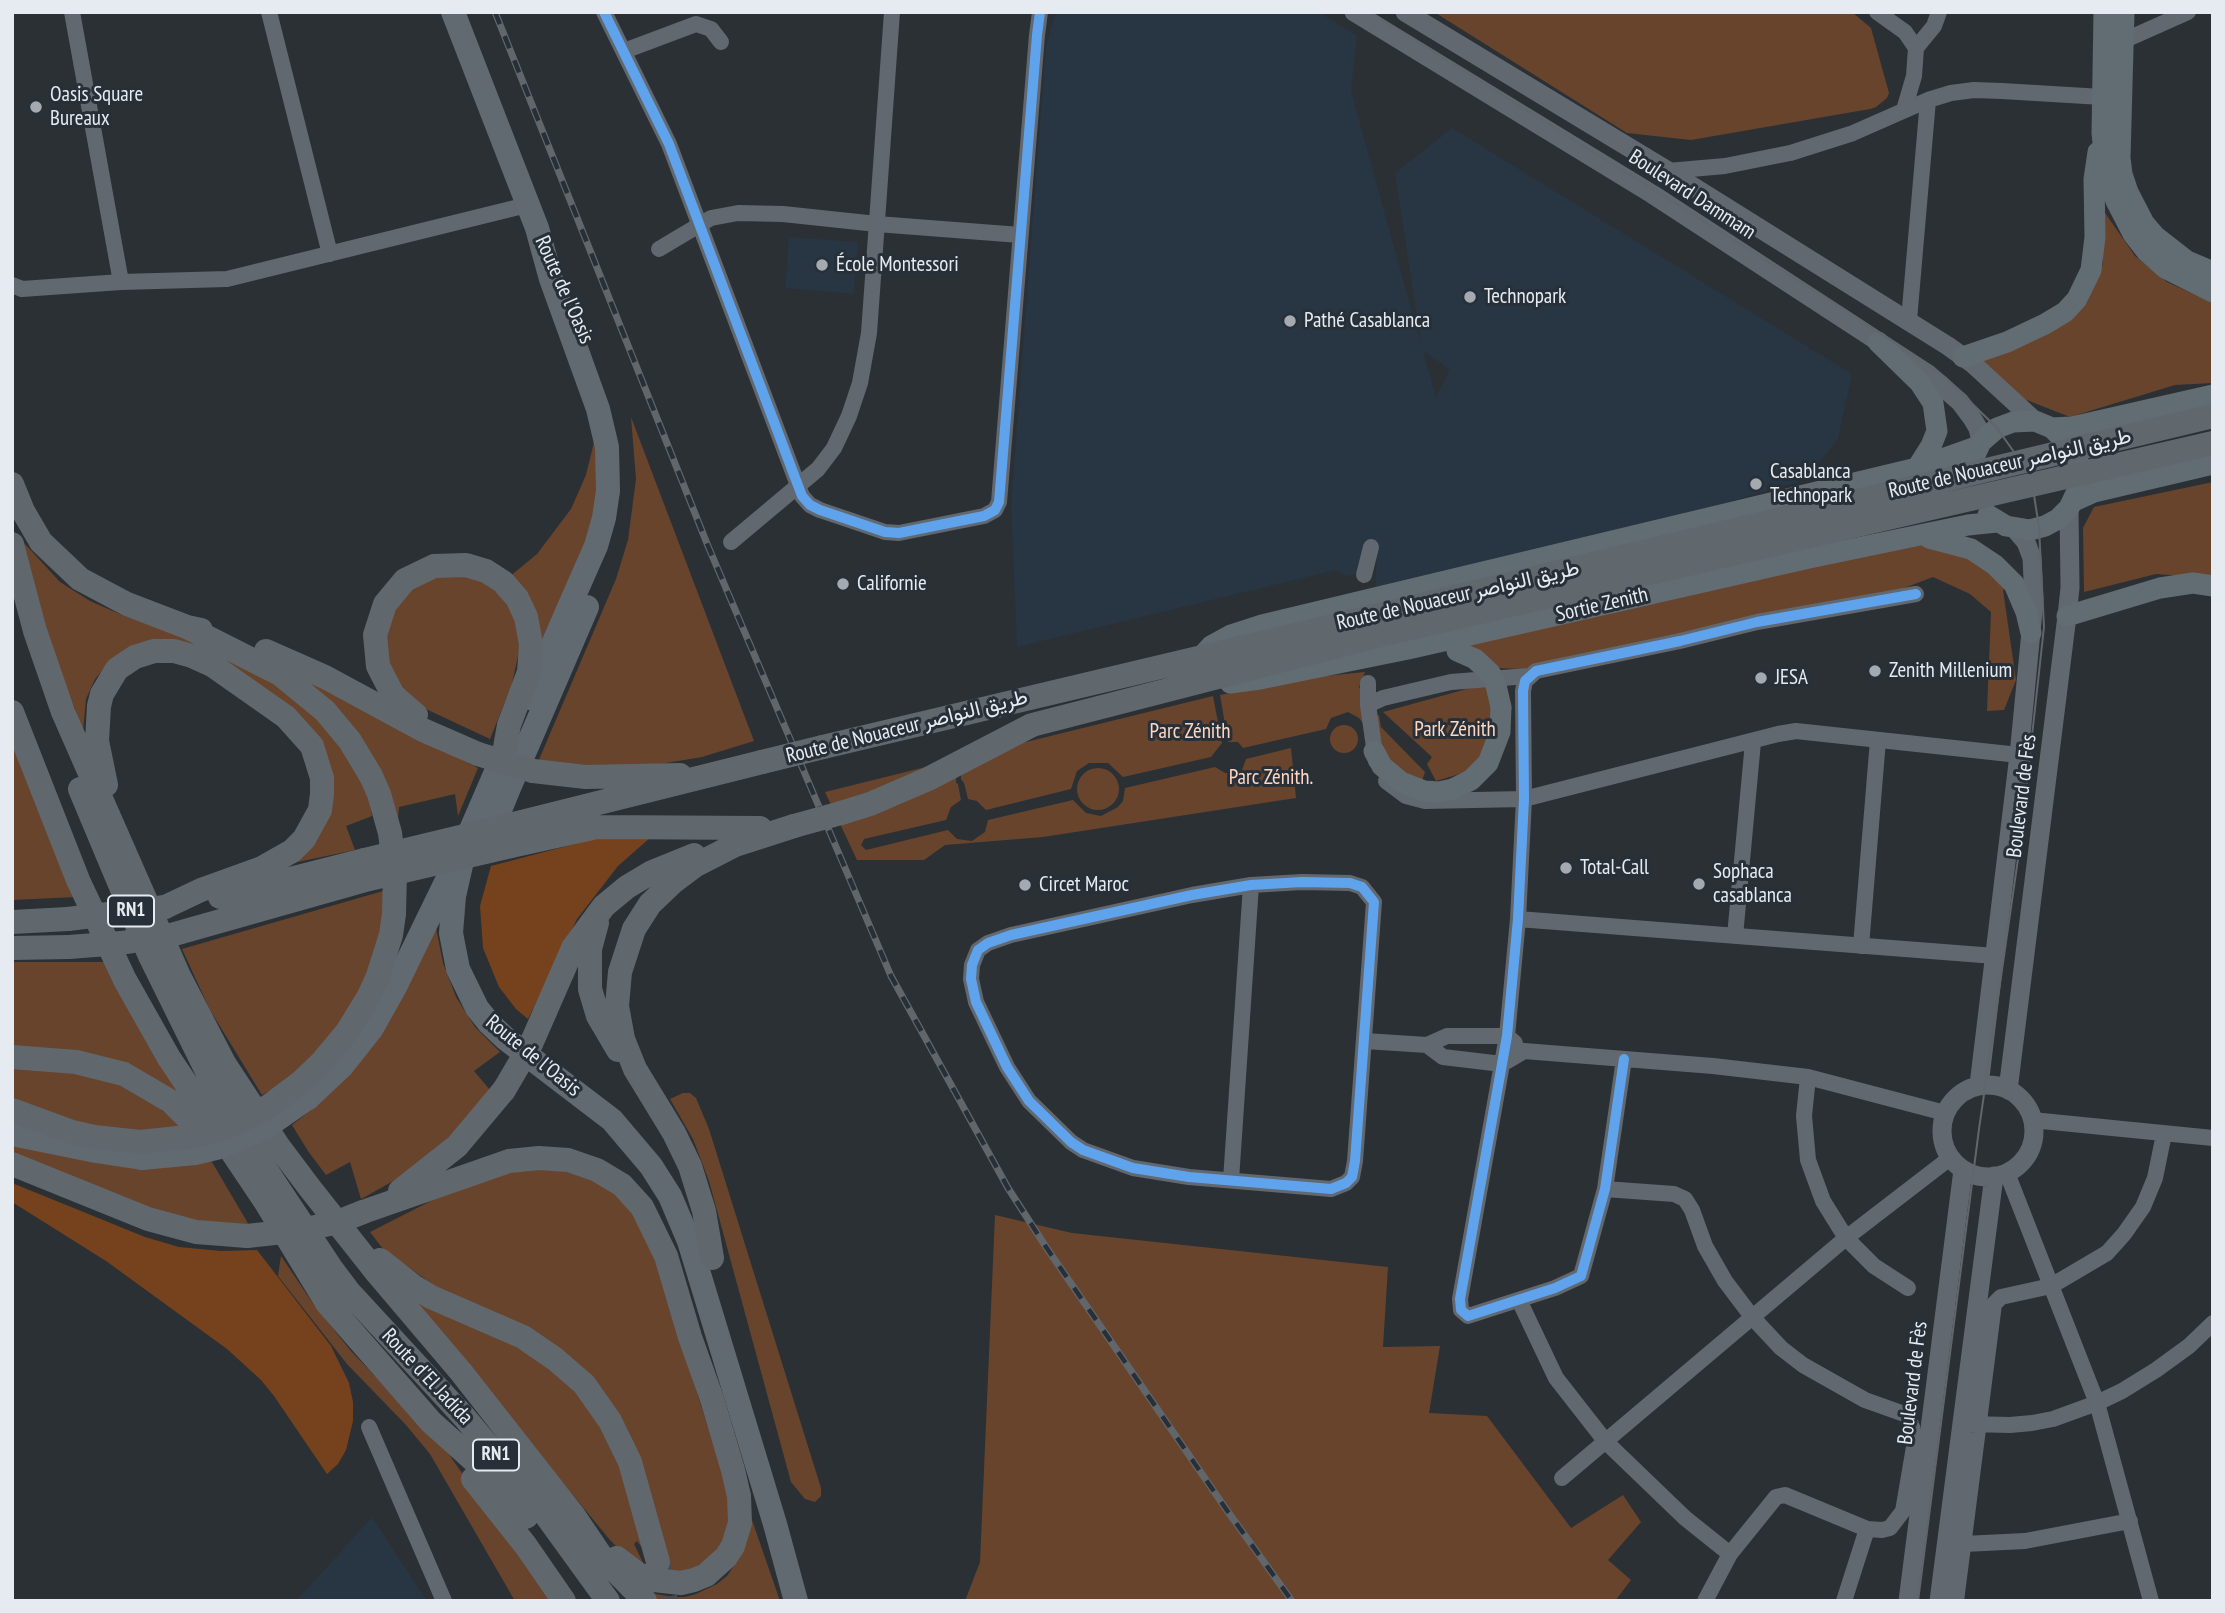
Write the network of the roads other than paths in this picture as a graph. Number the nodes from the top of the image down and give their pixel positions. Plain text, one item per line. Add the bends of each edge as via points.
1 (72, 12) edge
2 (269, 12) edge
3 (453, 12) edge
4 (604, 12) edge
5 (892, 12) edge
6 (1040, 12) edge
7 (1354, 12) edge
8 (1405, 12) edge
9 (1877, 12) edge
10 (1939, 12) edge
11 (2104, 12) edge
12 (2124, 12) edge
13 (2188, 12) edge
14 (2123, 41) junction
15 (721, 42) dead end
16 (1916, 48) junction
17 (624, 51) junction
18 (2102, 97) junction
19 (1928, 100) junction
20 (1904, 110) junction
21 (2102, 133) junction
22 (1668, 171) junction
23 (527, 205) junction
24 (700, 224) junction
25 (877, 224) junction
26 (537, 228) junction
27 (1020, 235) junction
28 (659, 249) dead end
29 (330, 254) junction
30 (2213, 272) edge
31 (121, 282) junction
32 (12, 285) edge
33 (2213, 292) edge
34 (1909, 320) junction
35 (1878, 342) junction
36 (1963, 357) junction
37 (2213, 395) edge
38 (2213, 416) edge
39 (2044, 424) junction
40 (2213, 443) edge
41 (1980, 444) junction
42 (2213, 464) edge
43 (1917, 468) junction
44 (12, 484) edge
45 (797, 488) junction
46 (2071, 505) junction
47 (2006, 526) junction
48 (1920, 536) junction
49 (731, 542) dead end
50 (12, 544) edge
51 (1371, 547) dead end
52 (1364, 575) dead end
53 (2213, 586) edge
54 (12, 590) edge
55 (1916, 594) dead end
56 (2067, 617) junction
57 (1388, 623) junction
58 (187, 627) junction
59 (2031, 633) junction
60 (1350, 659) junction
61 (1205, 667) junction
62 (1528, 677) junction
63 (1368, 682) dead end
64 (1368, 705) junction
65 (12, 712) edge
66 (1878, 740) junction
67 (1753, 742) junction
68 (466, 749) junction
69 (1374, 751) junction
70 (503, 753) junction
71 (2019, 755) junction
72 (705, 778) junction
73 (1524, 799) junction
74 (112, 820) junction
75 (794, 825) junction
76 (508, 836) junction
77 (467, 839) junction
78 (735, 845) junction
79 (367, 869) junction
80 (1251, 885) junction
81 (604, 906) junction
82 (165, 907) junction
83 (1518, 919) junction
84 (12, 922) edge
85 (1735, 936) junction
86 (1861, 946) junction
87 (12, 948) edge
88 (1995, 956) junction
89 (1507, 1036) junction
90 (1365, 1041) junction
91 (1427, 1045) junction
92 (1524, 1051) junction
93 (12, 1057) edge
94 (1624, 1059) junction
95 (1502, 1064) junction
96 (635, 1069) junction
97 (1808, 1077) junction
98 (1979, 1086) junction
99 (2008, 1090) junction
100 (304, 1091) junction
101 (12, 1110) edge
102 (1945, 1113) junction
103 (2032, 1120) junction
104 (12, 1134) edge
105 (2164, 1134) junction
106 (2213, 1138) edge
107 (141, 1150) junction
108 (12, 1164) edge
109 (1957, 1164) junction
110 (2000, 1175) junction
111 (1231, 1180) junction
112 (309, 1187) junction
113 (1605, 1189) junction
114 (270, 1192) junction
115 (371, 1208) junction
116 (1846, 1238) junction
117 (712, 1258) junction
118 (2051, 1286) junction
119 (1908, 1288) dead end
120 (1519, 1300) junction
121 (1753, 1318) junction
122 (2213, 1323) edge
123 (712, 1399) junction
124 (2097, 1403) junction
125 (431, 1422) junction
126 (1970, 1424) junction
127 (369, 1427) dead end
128 (1606, 1442) junction
129 (1562, 1478) dead end
130 (575, 1516) junction
131 (2130, 1521) junction
132 (1867, 1529) junction
133 (1964, 1544) junction
134 (1730, 1554) junction
135 (658, 1562) tunnel mouth
136 (444, 1601) edge
137 (564, 1601) edge
138 (590, 1601) edge
139 (608, 1601) edge
140 (645, 1601) edge
141 (791, 1601) edge
142 (796, 1601) edge
143 (813, 1601) edge
144 (1705, 1601) edge
145 (1844, 1601) edge
146 (1908, 1601) edge
147 (1939, 1601) edge
148 (1956, 1601) edge
149 (2151, 1601) edge

1 - 31 street
2 - 29 street
3 - 23 main road
4 - 17 street
5 - 25 street
6 - 27 street
7 - 35 street, Boulevard Dammam via 1652,194
8 - 22 street, Boulevard Dammam
9 - 16 street via 1905,32
10 - 16 street via 1928,36
11 - 18 main road
12 - 14 main road
13 - 14 street
14 - 30 main road via 2120,158 2128,192 2138,215 2155,236 2187,261
15 - 17 street via 711,29 696,24
16 - 20 street
17 - 24 street via 660,122
18 - 19 street via 1974,90
18 - 21 main road
19 - 20 street
19 - 34 street
20 - 22 street via 1853,133 1790,153
21 - 33 main road via 2106,169 2133,234 2165,268
21 - 36 main road via 2094,179 2091,270 2077,299 2045,324
22 - 34 street, Boulevard Dammam
23 - 26 main road
23 - 29 street
24 - 25 street via 722,214 756,212
24 - 28 street
24 - 45 street
25 - 27 street
25 - 45 street via 869,332 860,383 834,448
26 - 70 main road, Route de l'Oasis via 598,409 607,447 608,491 596,546
26 - 117 main road, Route de l'Oasis via 560,272 613,410 622,449 623,487 606,562 478,868 467,909 468,949 481,985 509,1021 601,1093 649,1138 679,1183
27 - 45 street via 995,509 984,516 885,532 810,505
29 - 31 street via 227,279
31 - 32 street via 22,289
34 - 36 street, Boulevard Dammam
35 - 41 street, Boulevard Dammam via 1928,374 1960,402 1978,428
35 - 43 main road via 1933,402 1937,430
36 - 39 street, Boulevard Dammam
37 - 39 main road via 2093,423
38 - 57 highway, Route de Nouaceur طريق النواصر, bridge
39 - 41 main road via 2024,420 2003,425
39 - 46 main road via 2072,447 2078,461 2078,489
40 - 57 highway, Route de Nouaceur طريق النواصر, bridge
41 - 43 main road
41 - 47 main road via 1972,462 1975,496 1984,511
42 - 46 main road via 2094,492
43 - 61 main road via 1273,622 1211,646
44 - 58 highway via 41,542 80,579 110,597
45 - 49 street
46 - 47 main road via 2045,526 2030,530
46 - 56 street, Boulevard de Fès
47 - 48 main road, Sortie Zenith via 1968,525
47 - 59 street, Boulevard de Fès via 2026,542 2032,558
48 - 59 main road via 1958,544 1995,565 2014,584
48 - 60 main road, Sortie Zenith
50 - 74 highway via 63,712
51 - 52 street
53 - 56 main road via 2193,583 2160,588
54 - 114 highway, RN1 via 51,717 150,956
55 - 62 street via 1757,622 1535,671
56 - 99 street, Boulevard de Fès
57 - 61 highway, Route de Nouaceur طريق النواصر
58 - 68 highway via 289,661
58 - 100 highway via 280,674 325,711 371,776 386,814 394,853 395,893 385,956 369,996
59 - 71 street, Boulevard de Fès
60 - 61 main road, Sortie Zenith via 1232,683
60 - 69 main road, bridge via 1371,661 1435,650 1457,651 1475,660 1495,681 1500,732 1488,763 1471,780 1453,789 1424,791 1401,782 1382,766
61 - 72 highway, Route de Nouaceur طريق النواصر, bridge via 823,747
61 - 75 highway, Route de Nouaceur طريق النواصر, bridge via 1032,725 908,788
62 - 64 street via 1451,682
62 - 73 street via 1522,691
63 - 64 street
64 - 69 street
65 - 114 highway, RN1 via 78,880 125,980 169,1058
66 - 67 street via 1796,732
66 - 71 street
66 - 86 street
67 - 73 street
67 - 85 street
68 - 70 highway via 393,695 382,677 374,645 380,614 397,587 424,569 455,564 486,571 503,582 522,607 530,631 529,672
68 - 72 highway, bridge via 533,771 586,777 659,774
69 - 73 street via 1385,780 1415,799
70 - 77 main road, Route de l'Oasis
71 - 88 street, Boulevard de Fès
72 - 76 highway, Route de Nouaceur طريق النواصر
73 - 83 street
74 - 82 highway via 97,741 99,706 117,669 144,653 174,651 212,665 286,717 312,746 323,794 304,839 262,868
74 - 112 highway via 200,1020 251,1106
75 - 76 highway via 611,827
75 - 78 highway
76 - 79 highway, bridge
77 - 100 main road via 372,1028 342,1066
77 - 142 main road, Route de l'Oasis via 451,933 465,987 477,1008 506,1039 611,1120 670,1196 689,1241
78 - 81 highway via 652,872
78 - 96 highway via 696,865 660,892 628,943 618,1006 623,1039
79 - 82 highway
79 - 87 highway, bridge via 171,935 121,943
80 - 90 street via 1350,883 1369,893 1374,902
80 - 111 street
80 - 111 street via 1011,935 978,950 971,979 976,1002 1007,1067 1029,1101 1058,1132 1083,1150 1133,1168
81 - 96 highway via 590,949 590,989 606,1030
81 - 115 highway, bridge via 573,948 531,1044 482,1119 419,1177
82 - 84 highway, bridge
83 - 85 street
83 - 89 street
85 - 86 street
86 - 88 street
88 - 98 street, Boulevard de Fès
89 - 91 street via 1447,1036
89 - 92 street
89 - 95 street
90 - 91 street
90 - 111 street via 1352,1177 1331,1189
91 - 95 street via 1443,1057
92 - 94 street
92 - 95 street
93 - 114 highway via 93,1065 155,1090 191,1118 235,1172
94 - 97 street
94 - 113 street
95 - 120 street via 1461,1310 1468,1316
96 - 117 highway via 690,1166
97 - 102 street
97 - 116 street via 1804,1116 1808,1160 1823,1201
98 - 99 street
98 - 102 street via 1957,1096
99 - 103 street via 2024,1102
100 - 107 highway, bridge via 234,1124
101 - 107 highway
102 - 109 street via 1944,1146
103 - 105 street
103 - 110 street via 2028,1153
104 - 107 main road via 96,1152
105 - 106 street
105 - 118 street via 2155,1178 2143,1207 2124,1234 2106,1253
108 - 115 highway, bridge via 148,1219 196,1232 247,1236 302,1230
109 - 110 street via 1976,1176
109 - 116 street
109 - 146 street, Boulevard de Fès
110 - 118 street
110 - 126 street
112 - 130 highway
112 - 135 highway via 379,1259 413,1286 523,1337 584,1384 610,1421 630,1462
113 - 120 street via 1581,1276
113 - 121 street via 1674,1194 1685,1199 1725,1281
114 - 125 highway, Route d'El Jadida / RN1 via 327,1303
114 - 139 highway, Route d'El Jadida / RN1 via 349,1292 466,1418 545,1514
115 - 123 highway via 509,1161 539,1157 568,1160 610,1177 642,1207 658,1237
116 - 119 street via 1874,1266
116 - 121 street
117 - 143 main road, Route de l'Oasis
118 - 124 street
118 - 126 street via 2001,1297 1994,1304
120 - 128 street via 1556,1378
121 - 128 street
121 - 132 street via 1803,1365 1865,1399 1907,1415 1914,1441 1903,1511 1890,1528
122 - 124 street via 2156,1370
123 - 130 highway via 740,1510 733,1546 716,1567 681,1583 654,1580 618,1559
123 - 141 main road
124 - 126 street via 2032,1423
124 - 131 street
125 - 137 highway
125 - 138 highway, Route d'El Jadida / RN1 via 489,1474
126 - 133 street
126 - 147 street
127 - 136 street
128 - 129 street
128 - 134 street
130 - 140 highway via 601,1556
131 - 133 street via 2025,1541
131 - 149 street
132 - 134 street via 1785,1495 1776,1497
132 - 145 street
133 - 148 street
134 - 144 street

